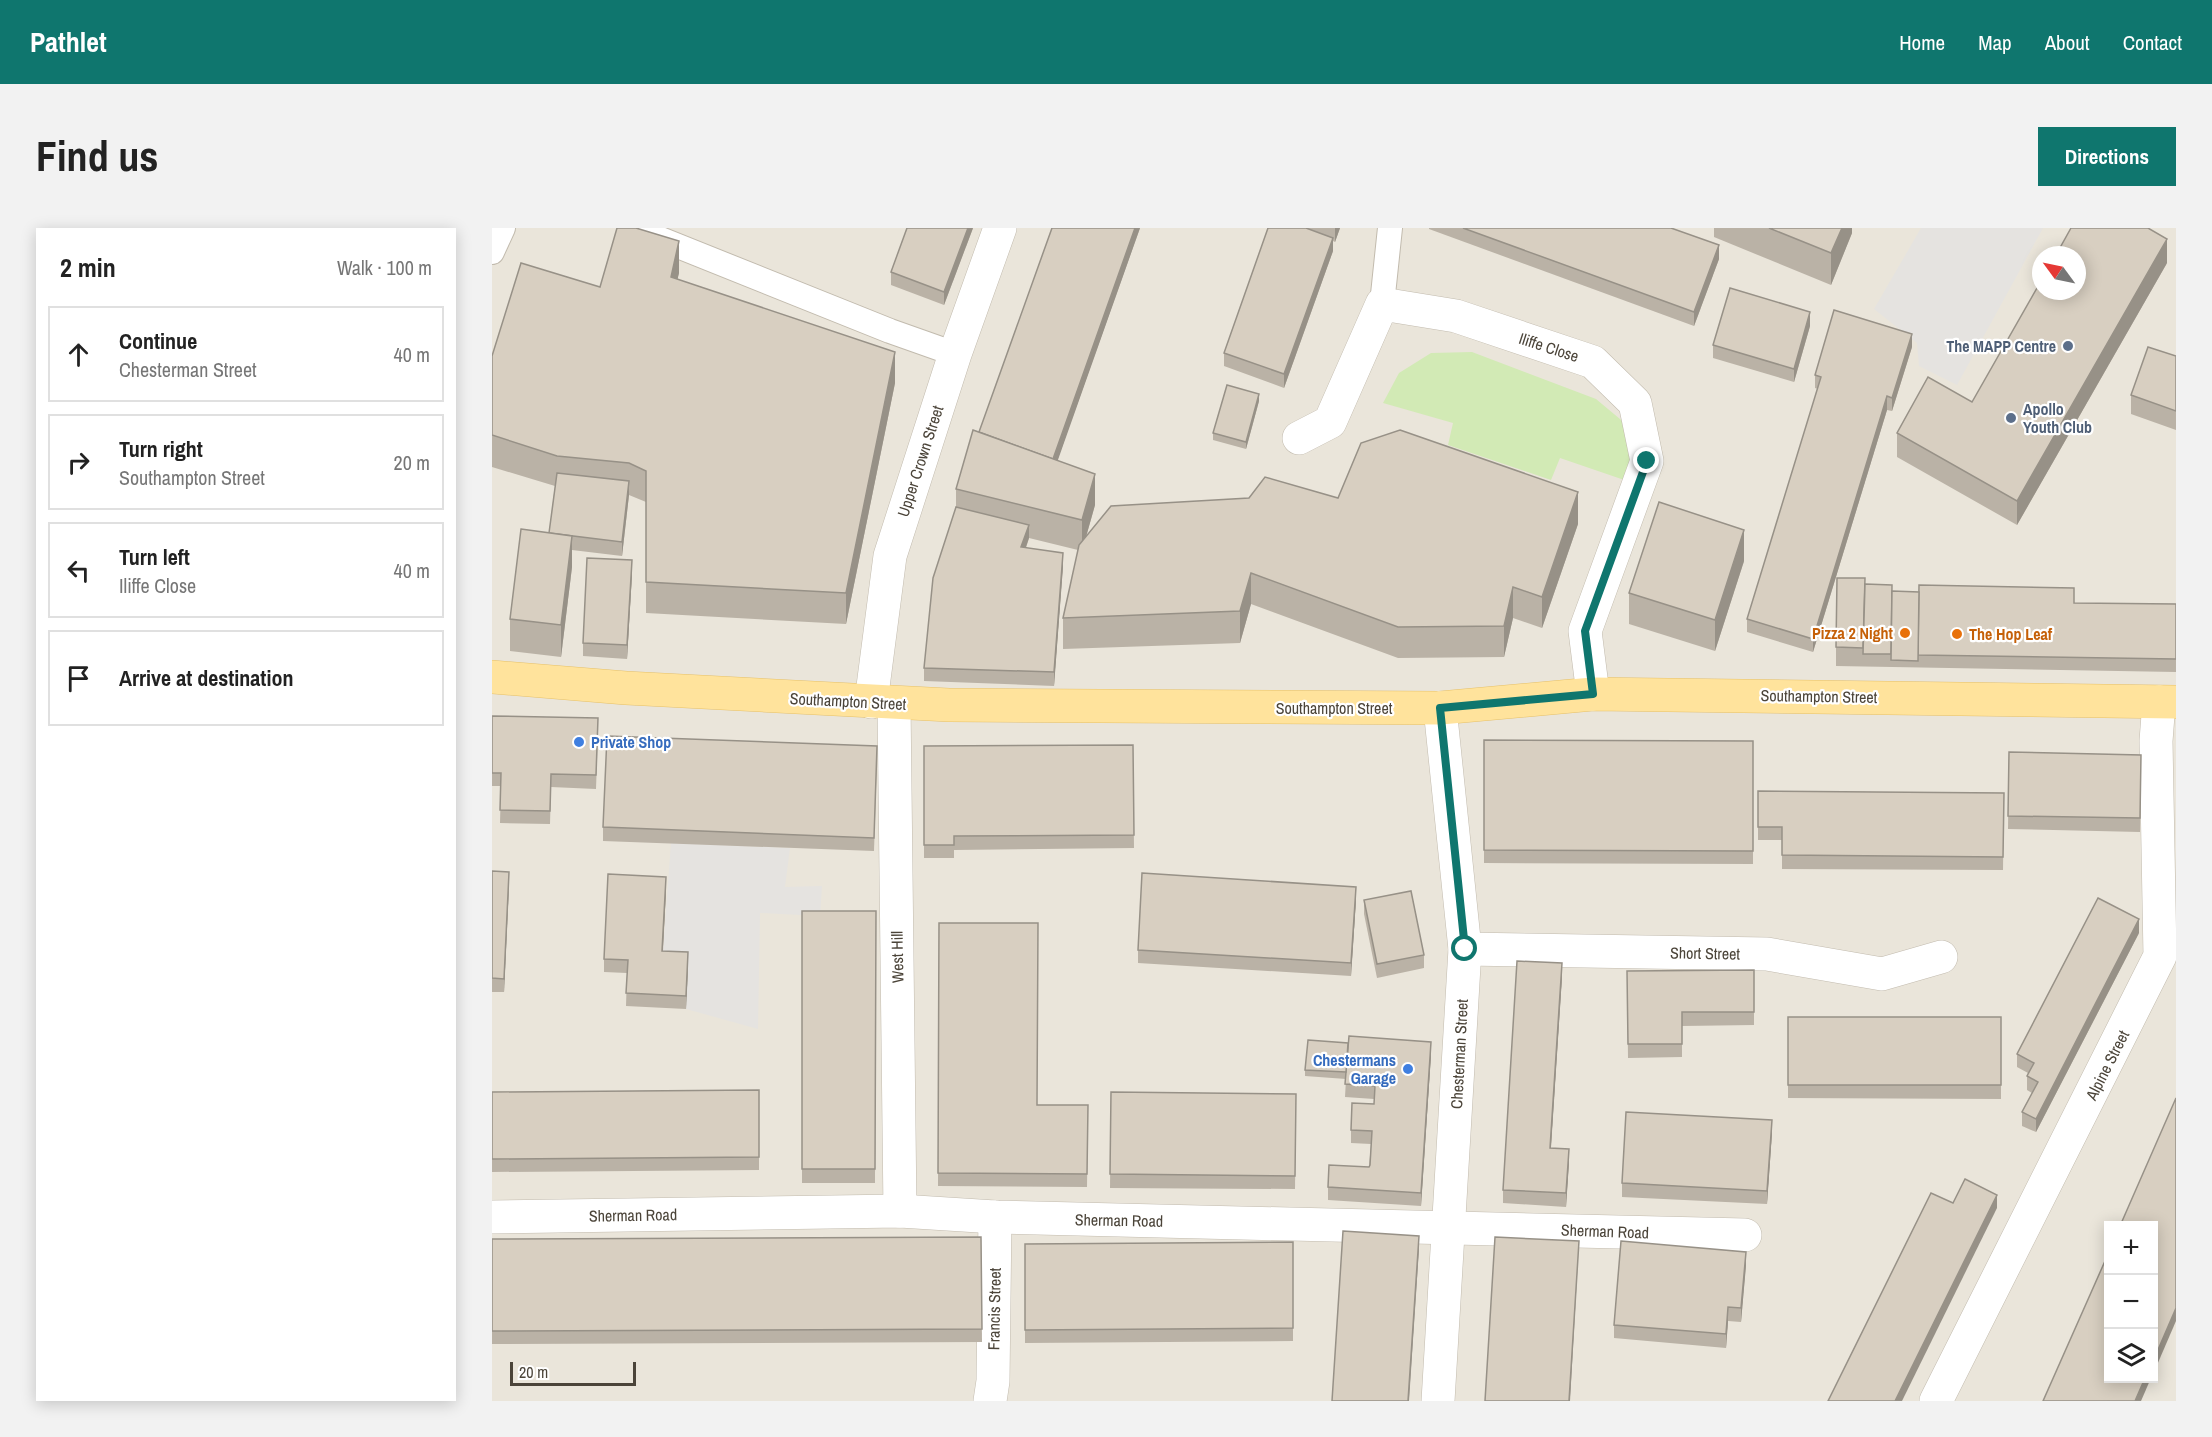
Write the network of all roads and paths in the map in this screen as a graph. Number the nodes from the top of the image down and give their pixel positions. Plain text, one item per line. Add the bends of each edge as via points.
1 (503, 228) edge
2 (633, 228) edge
3 (1000, 228) edge
4 (1390, 228) edge
5 (492, 252) edge
6 (1382, 304) junction
7 (955, 354) junction
8 (1299, 438) dead end
9 (492, 677) edge
10 (1593, 694) junction
11 (2167, 702) edge
12 (882, 703) junction
13 (1440, 708) junction
14 (1465, 949) junction
15 (1941, 957) dead end
16 (2168, 959) edge
17 (900, 1211) junction
18 (492, 1217) edge
19 (994, 1217) junction
20 (1449, 1227) junction
21 (1745, 1235) dead end
22 (990, 1401) edge
23 (1438, 1401) edge
24 (1936, 1401) edge

1 - 5 lane
2 - 7 lane
3 - 7 street, Upper Crown Street
4 - 6 lane
6 - 8 street via 1330,422
6 - 10 street, Iliffe Close via 1456,316 1593,362 1635,403 1647,461 1585,631
7 - 12 street, Upper Crown Street via 890,556
9 - 12 main road, Southampton Street
10 - 11 main road, Southampton Street
10 - 13 main road, Southampton Street
11 - 16 street, Alpine Street via 2156,741
12 - 13 main road, Southampton Street
12 - 17 street, West Hill
13 - 14 street, Chesterman Street
14 - 15 street, Short Street via 1767,954 1882,974
14 - 20 street, Chesterman Street
16 - 24 street, Alpine Street
17 - 18 street, Sherman Road
17 - 19 street, Sherman Road
19 - 20 street, Sherman Road
19 - 22 street, Francis Street
20 - 21 street, Sherman Road
20 - 23 street, Chesterman Street

